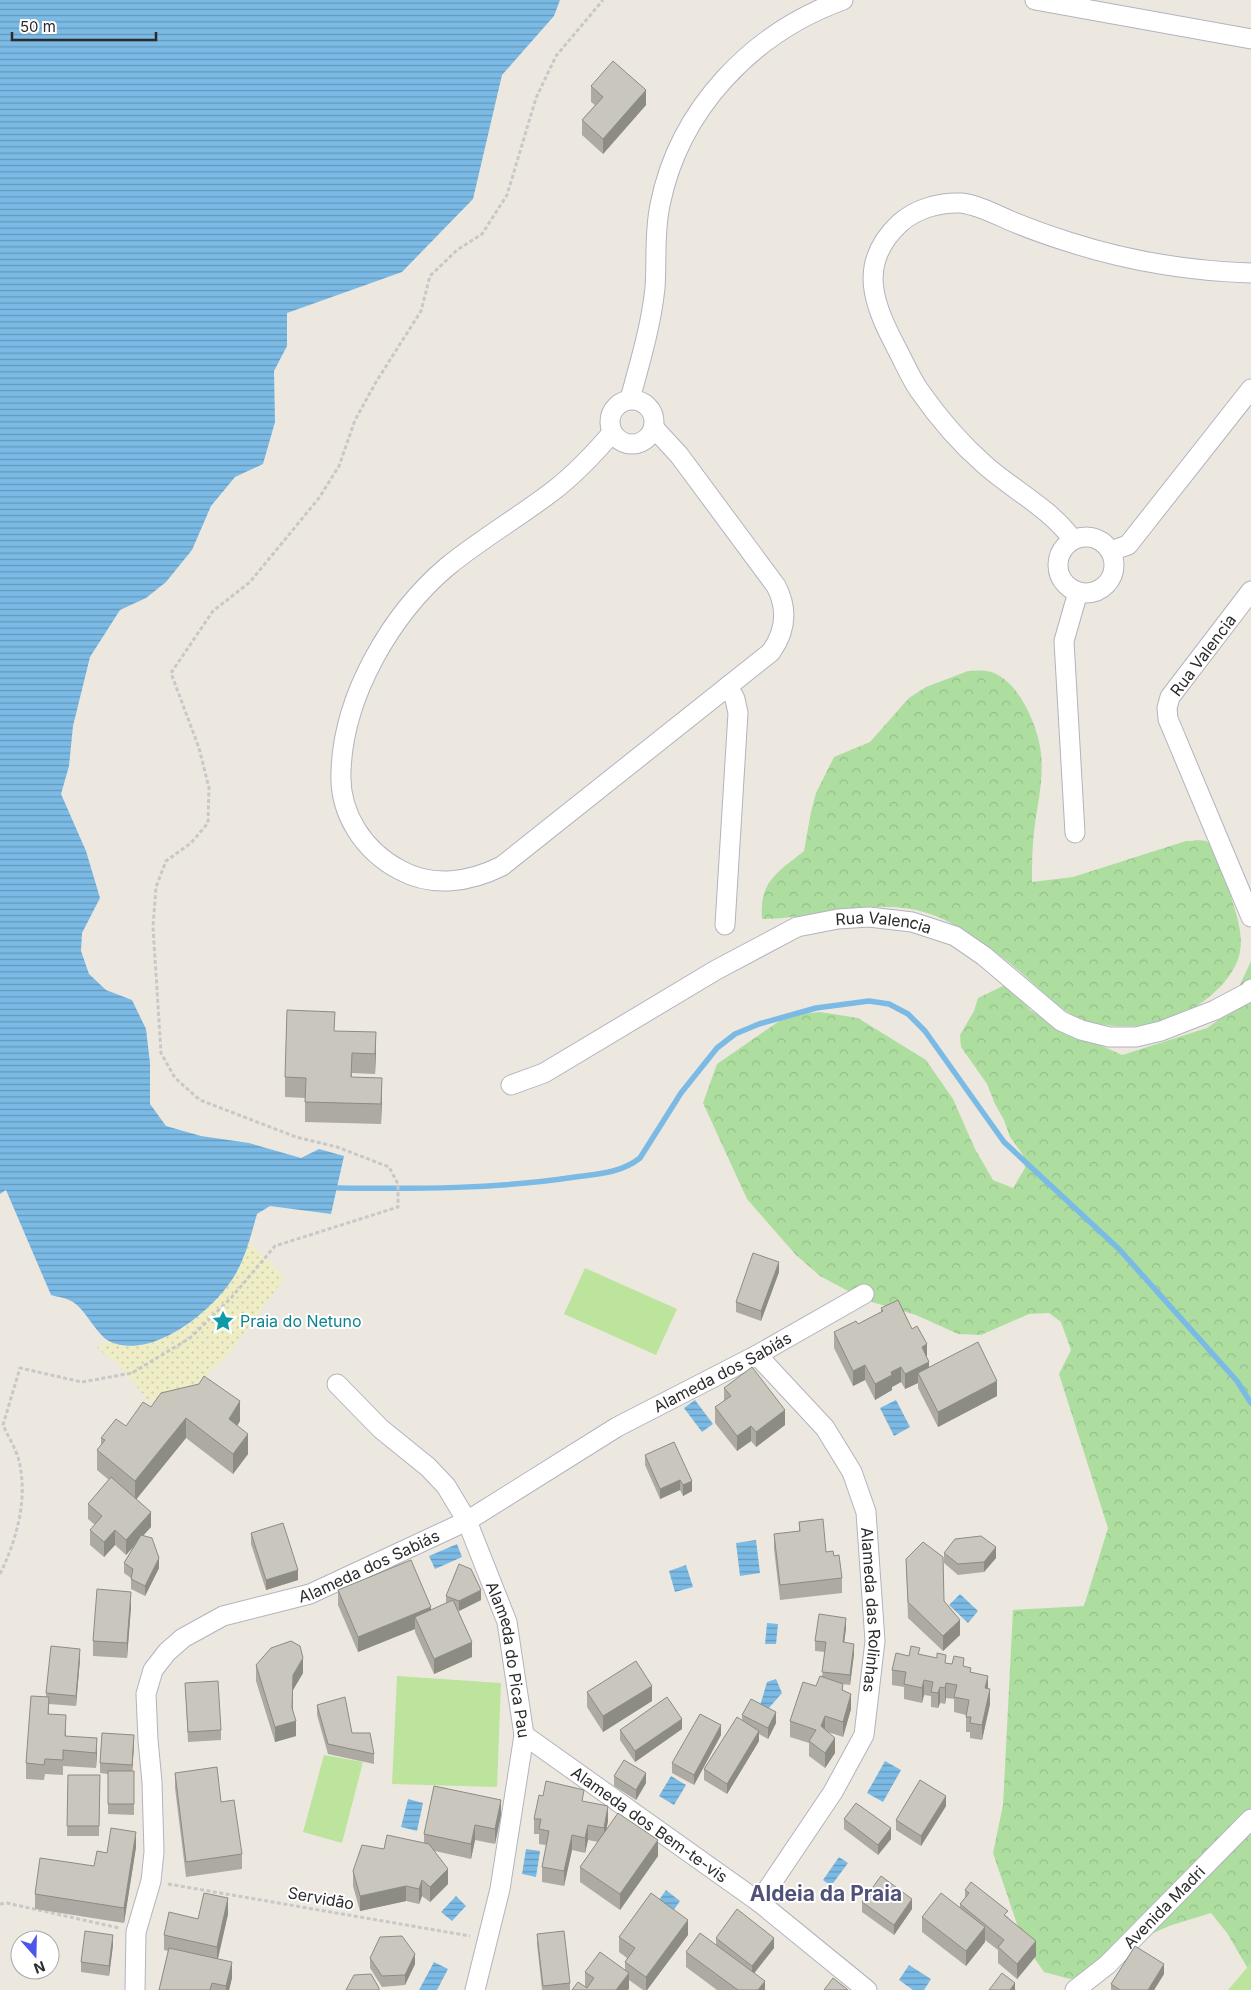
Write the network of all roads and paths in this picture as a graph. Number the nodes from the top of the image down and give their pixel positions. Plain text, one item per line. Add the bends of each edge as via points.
1 (603, 0) edge
2 (843, 0) edge
3 (1035, 0) edge
4 (1251, 39) edge
5 (1251, 273) edge
6 (1251, 389) edge
7 (630, 399) junction
8 (654, 428) junction
9 (612, 433) junction
10 (1072, 540) junction
11 (1111, 551) junction
12 (1251, 591) edge
13 (1078, 592) junction
14 (728, 686) junction
15 (1075, 833) dead end
16 (1251, 917) edge
17 (724, 925) dead end
18 (1251, 989) edge
19 (511, 1085) dead end
20 (864, 1294) dead end
21 (757, 1355) junction
22 (337, 1384) dead end
23 (468, 1521) junction
24 (0, 1574) edge
25 (524, 1735) junction
26 (1251, 1819) edge
27 (151, 1881) junction
28 (759, 1902) junction
29 (0, 1904) edge
30 (136, 1932) junction
31 (488, 1939) junction
32 (135, 1990) edge
33 (475, 1990) edge
34 (867, 1990) edge
35 (1075, 1990) edge

1 - 24 path via 556,56 536,98 507,195 482,234 457,250 430,276 421,311 355,420 339,466 319,498 250,582 213,610 171,673 198,748 208,788 208,823 191,843 166,861 156,887 153,927 161,1053 175,1078 200,1100 296,1137 337,1147 389,1167 398,1184 398,1207 275,1246 231,1298 190,1338 132,1373 82,1382 20,1368 3,1425 19,1459 24,1490 19,1524
2 - 7 street via 799,19 752,52 716,89 687,132 660,204 651,320
3 - 4 street
5 - 10 street via 1188,268 1112,254 1070,243 962,204 918,211 905,219 886,240 875,265 873,292 881,319 919,390 985,465 1058,522
6 - 11 street via 1128,545
7 - 8 street via 639,400 652,411
7 - 9 street via 614,407 610,424
8 - 9 street via 643,442 635,444 626,443
8 - 14 street via 679,455 781,595 784,616 776,644 771,652
9 - 14 street via 553,491 449,566 427,586 390,632 363,682 346,736 340,780 348,814 364,843 405,873 437,881 471,879 487,874 502,866
10 - 11 street via 1094,538
10 - 13 street via 1061,552 1058,568 1061,579
11 - 13 street via 1113,573 1108,582 1100,590
12 - 16 street, Rua Valencia via 1170,697 1167,708 1185,763
13 - 15 street via 1064,641
14 - 17 street via 738,713
18 - 19 street, Rua Valencia via 1215,1010 1161,1031 1136,1037 1109,1037 1080,1030 1061,1021 984,956 955,936 912,922 869,917 838,919 798,927 716,970 544,1073
20 - 21 street, Alameda dos Sabiás
21 - 23 street, Alameda dos Sabiás via 617,1427
21 - 28 street, Alameda das Rolinhas via 825,1428 852,1472 866,1512 875,1641 864,1735 833,1792
22 - 23 street, Alameda do Pica Pau via 381,1429 428,1467 446,1486
23 - 25 street, Alameda do Pica Pau via 507,1622
23 - 27 street, Alameda dos Sabiás via 310,1594 223,1616 183,1638 167,1652 154,1670 146,1694 154,1844
25 - 28 street, Alameda dos Bem-te-vis
25 - 31 street, Alameda do Pica Pau via 500,1889
26 - 35 street, Avenida Madri via 1107,1965
27 - 30 street, Alameda dos Sabiás
27 - 31 path, Servidão
28 - 34 street, Alameda dos Bem-te-vis
29 - 30 path
30 - 32 street, Alameda dos Sabiás
31 - 33 street, Alameda do Pica Pau

